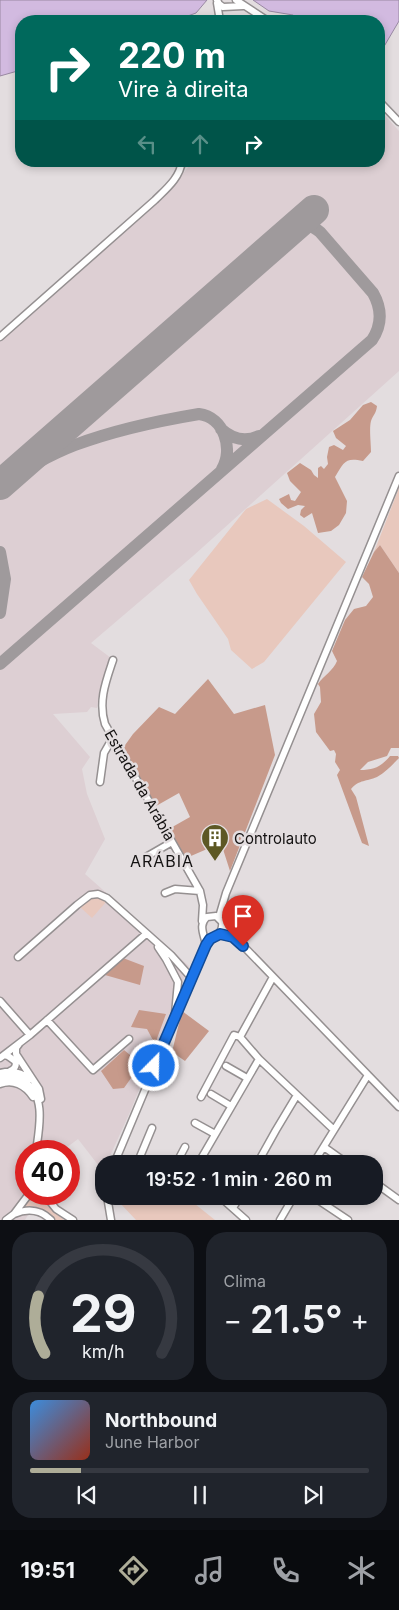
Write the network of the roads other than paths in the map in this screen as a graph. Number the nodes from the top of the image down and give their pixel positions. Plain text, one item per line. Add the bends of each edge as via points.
1 (217, 1) edge
2 (232, 3) edge
3 (219, 15) edge
4 (222, 15) edge
5 (258, 15) edge
6 (385, 107) edge
7 (399, 122) edge
8 (181, 167) edge
9 (0, 337) edge
10 (399, 476) edge
11 (114, 660) dead end
12 (112, 738) junction
13 (100, 782) dead end
14 (172, 842) junction
15 (146, 857) dead end
16 (200, 891) junction
17 (165, 894) dead end
18 (203, 905) junction
19 (214, 916) junction
20 (202, 921) junction
21 (223, 925) junction
22 (204, 932) junction
23 (218, 935) junction
24 (148, 936) junction
25 (233, 937) junction
26 (206, 945) junction
27 (18, 957) dead end
28 (194, 972) junction
29 (273, 977) junction
30 (0, 1001) edge
31 (174, 1018) junction
32 (47, 1020) junction
33 (30, 1035) junction
34 (240, 1037) junction
35 (129, 1039) dead end
36 (19, 1044) junction
37 (2, 1056) edge
38 (259, 1059) junction
39 (226, 1066) dead end
40 (10, 1071) junction
41 (0, 1073) edge
42 (368, 1075) junction
43 (247, 1078) junction
44 (0, 1079) edge
45 (35, 1083) junction
46 (0, 1084) edge
47 (211, 1094) dead end
48 (297, 1095) junction
49 (201, 1097) dead end
50 (231, 1106) junction
51 (399, 1107) edge
52 (195, 1123) dead end
53 (39, 1124) junction
54 (152, 1128) dead end
55 (334, 1130) junction
56 (215, 1134) junction
57 (37, 1140) edge
58 (185, 1146) dead end
59 (324, 1147) junction
60 (118, 1155) edge
61 (141, 1155) edge
62 (180, 1155) edge
63 (203, 1155) edge
64 (262, 1155) edge
65 (319, 1155) edge
66 (335, 1155) edge
67 (383, 1188) edge
68 (399, 1200) edge
69 (21, 1205) edge
70 (53, 1205) edge
71 (108, 1205) edge
72 (108, 1205) edge
73 (230, 1205) edge
74 (235, 1205) edge
75 (289, 1205) edge
76 (326, 1205) edge
77 (233, 1208) junction
78 (14, 1214) junction
79 (6, 1220) edge
80 (52, 1220) edge
81 (73, 1220) edge
82 (107, 1220) edge
83 (110, 1220) edge
84 (246, 1220) edge
85 (280, 1220) edge
86 (348, 1220) edge

1 - 2 street via 221,6
1 - 3 street
2 - 4 street
2 - 5 street
6 - 7 street
8 - 9 street via 176,178 155,200
10 - 19 street via 226,894
11 - 12 street, Estrada da Arábia via 102,698 102,716
12 - 13 street via 104,753
12 - 14 street, Estrada da Arábia
14 - 15 street
14 - 16 street, Estrada da Arábia
16 - 17 street via 175,889
16 - 18 street, Estrada da Arábia
18 - 19 street
18 - 20 street
19 - 20 street
19 - 21 street
20 - 22 street
21 - 23 street
21 - 25 street
22 - 23 street via 210,937
22 - 26 street
23 - 25 street
23 - 26 street
24 - 27 street via 106,898 94,894
24 - 28 street via 171,954 188,974
24 - 31 street via 177,978
24 - 32 street
25 - 29 street
26 - 28 street
28 - 31 street
29 - 34 street
29 - 42 street
30 - 33 street
31 - 60 street
32 - 33 street
32 - 35 street via 93,1070
33 - 36 street
34 - 38 street
34 - 49 street via 234,1036
36 - 37 street
36 - 45 street via 16,1054
37 - 40 street via 15,1061 14,1070
38 - 43 street
38 - 48 street
39 - 43 street
40 - 41 street
40 - 45 street
42 - 51 street
42 - 55 street
43 - 50 street
44 - 53 street via 12,1077 31,1087 38,1102
45 - 53 street via 42,1101
46 - 53 street via 14,1082 29,1091
47 - 50 street
48 - 55 street
48 - 64 street
50 - 56 street
52 - 56 street
53 - 57 street
54 - 61 street
55 - 59 street
56 - 63 street
58 - 62 street
59 - 65 street
59 - 66 street
67 - 68 street
69 - 78 street
70 - 81 street
71 - 82 street
72 - 83 street
73 - 77 street
74 - 77 street
75 - 85 street
76 - 86 street
77 - 84 street
78 - 79 street
78 - 80 street via 33,1210

